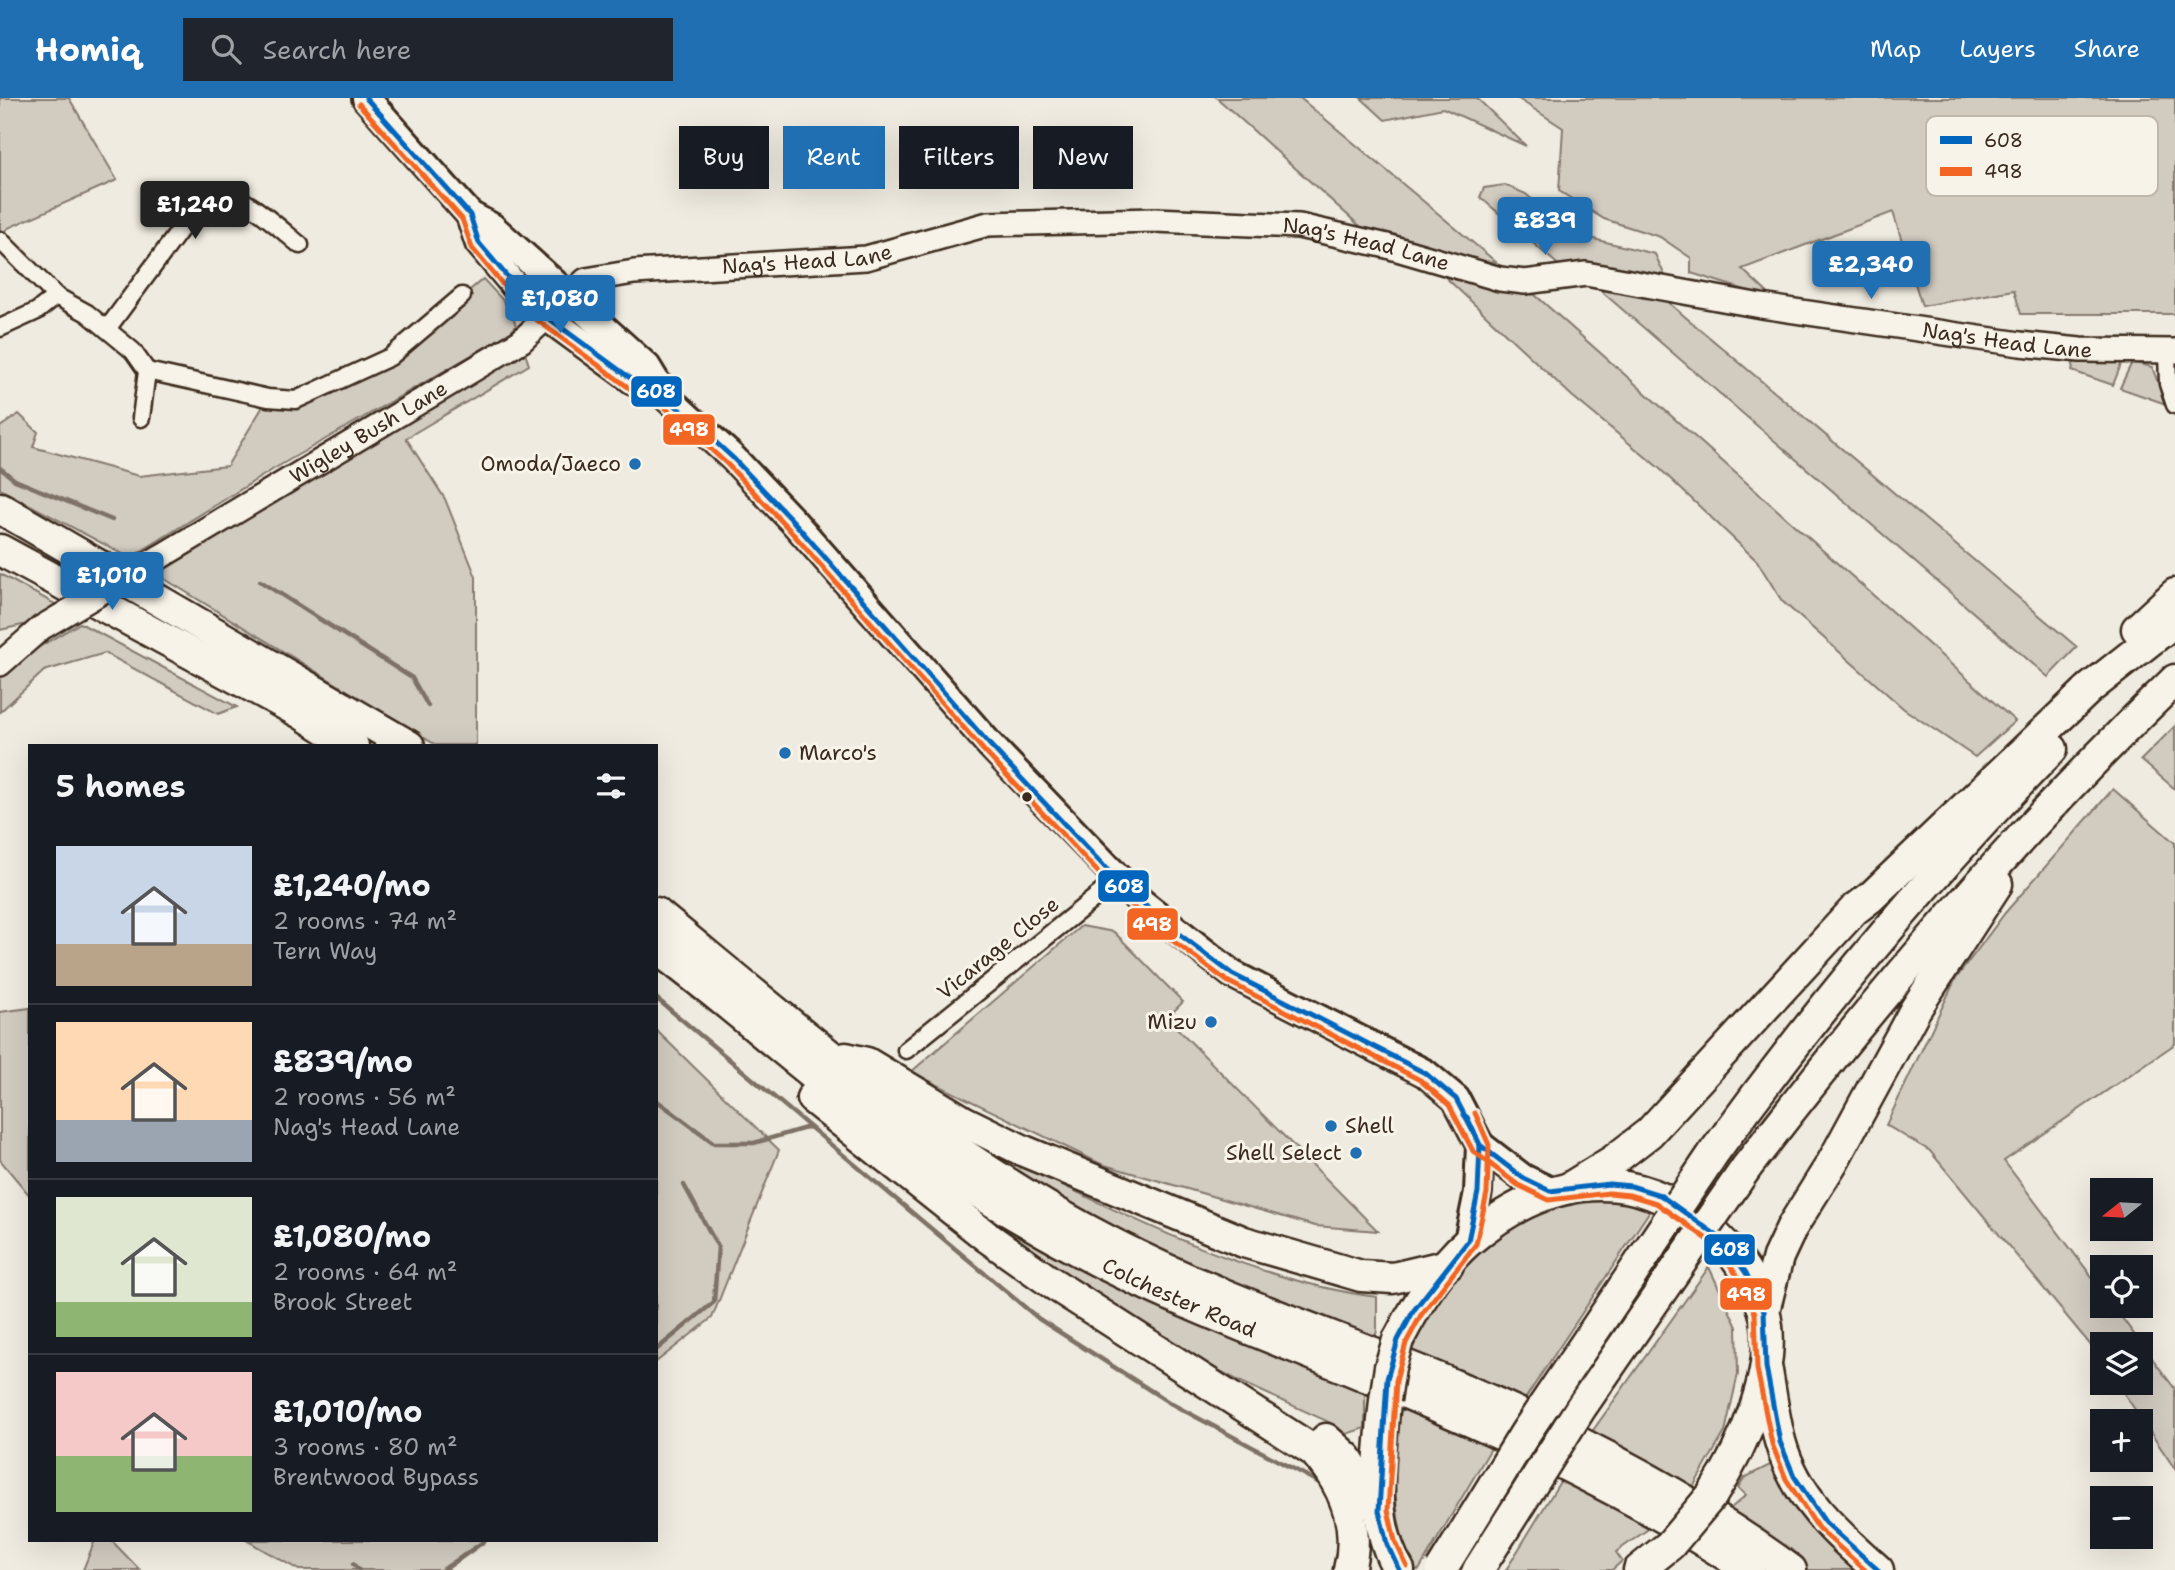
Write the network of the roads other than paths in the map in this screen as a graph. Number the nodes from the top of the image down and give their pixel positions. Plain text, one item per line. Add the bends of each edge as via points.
1 (366, 98) edge
2 (162, 209) dead end
3 (470, 215) junction
4 (183, 226) junction
5 (0, 240) edge
6 (300, 245) dead end
7 (56, 296) junction
8 (462, 296) dead end
9 (568, 296) junction
10 (548, 317) junction
11 (0, 328) edge
12 (107, 329) junction
13 (2171, 351) edge
14 (146, 371) junction
15 (664, 395) junction
16 (2175, 405) edge
17 (141, 418) dead end
18 (0, 508) edge
19 (0, 550) edge
20 (2175, 594) edge
21 (2175, 621) edge
22 (2175, 628) edge
23 (0, 664) edge
24 (2175, 680) edge
25 (350, 744) edge
26 (406, 744) edge
27 (2028, 829) junction
28 (1117, 880) junction
29 (1854, 910) junction
30 (658, 915) edge
31 (658, 950) edge
32 (658, 962) edge
33 (906, 1050) dead end
34 (825, 1053) junction
35 (1480, 1145) junction
36 (1560, 1189) junction
37 (1468, 1241) junction
38 (1448, 1265) junction
39 (1764, 1311) junction
40 (1766, 1367) junction
41 (1207, 1381) junction
42 (1380, 1517) junction
43 (1702, 1540) junction
44 (1349, 1570) edge
45 (1375, 1570) edge
46 (1399, 1570) edge
47 (1441, 1570) edge
48 (1478, 1570) edge
49 (1639, 1570) edge
50 (1740, 1570) edge
51 (1749, 1570) edge
52 (1791, 1570) edge
53 (1878, 1570) edge

1 - 3 main road
2 - 4 street
3 - 9 main road via 492,227
3 - 10 main road via 479,243 532,306
4 - 6 street via 214,192 224,191
4 - 12 street
5 - 7 street
7 - 11 street via 37,311
7 - 12 street
8 - 14 street via 390,357 296,400
9 - 10 street, Wigley Bush Lane
9 - 13 street, Nag's Head Lane via 586,280 599,277 866,258 988,224 1186,220 1299,226 1342,234 1500,279 1525,282 1586,274 1760,306 2020,344
9 - 15 main road via 647,367
10 - 15 main road via 637,383
10 - 23 street, Wigley Bush Lane, bridge via 505,351 41,628
12 - 14 street via 133,351
13 - 16 street, Nag's Head Lane via 2168,384
14 - 17 street
15 - 28 main road via 793,521 991,746
18 - 26 highway
19 - 25 highway
20 - 29 highway via 1930,824
21 - 29 highway via 2090,688
22 - 47 highway, bridge via 2026,776 1906,906 1798,1040 1715,1151 1526,1432
24 - 27 highway
27 - 39 highway via 1915,1010 1792,1227 1778,1256
27 - 48 highway, bridge via 1896,978 1746,1168 1582,1406
28 - 33 street, Vicarage Close
28 - 35 main road via 1232,974 1425,1073 1456,1099
29 - 36 highway via 1648,1133 1614,1160
30 - 34 highway, Colchester Road
31 - 43 highway, Colchester Road via 926,1159 1069,1246 1175,1298 1500,1434 1616,1490
32 - 41 highway via 849,1129 987,1237 1104,1318
34 - 38 highway via 867,1063 965,1122 1024,1151 1244,1242 1361,1276 1393,1278
34 - 52 highway, Colchester Road via 952,1149 1112,1243 1584,1444 1683,1499
35 - 36 main road via 1523,1178
35 - 37 main road via 1478,1192
36 - 37 highway via 1507,1213
36 - 39 highway via 1609,1184 1660,1195 1723,1240
37 - 38 highway
38 - 42 highway, bridge via 1414,1310 1390,1367
39 - 40 highway
40 - 49 highway, bridge via 1730,1468 1670,1545
40 - 53 highway via 1780,1442 1794,1476 1825,1522
41 - 42 highway via 1292,1417 1323,1437 1346,1458
41 - 44 highway via 1302,1442 1332,1474 1353,1525
42 - 45 highway
42 - 46 highway
43 - 50 highway
43 - 51 highway, Colchester Road

